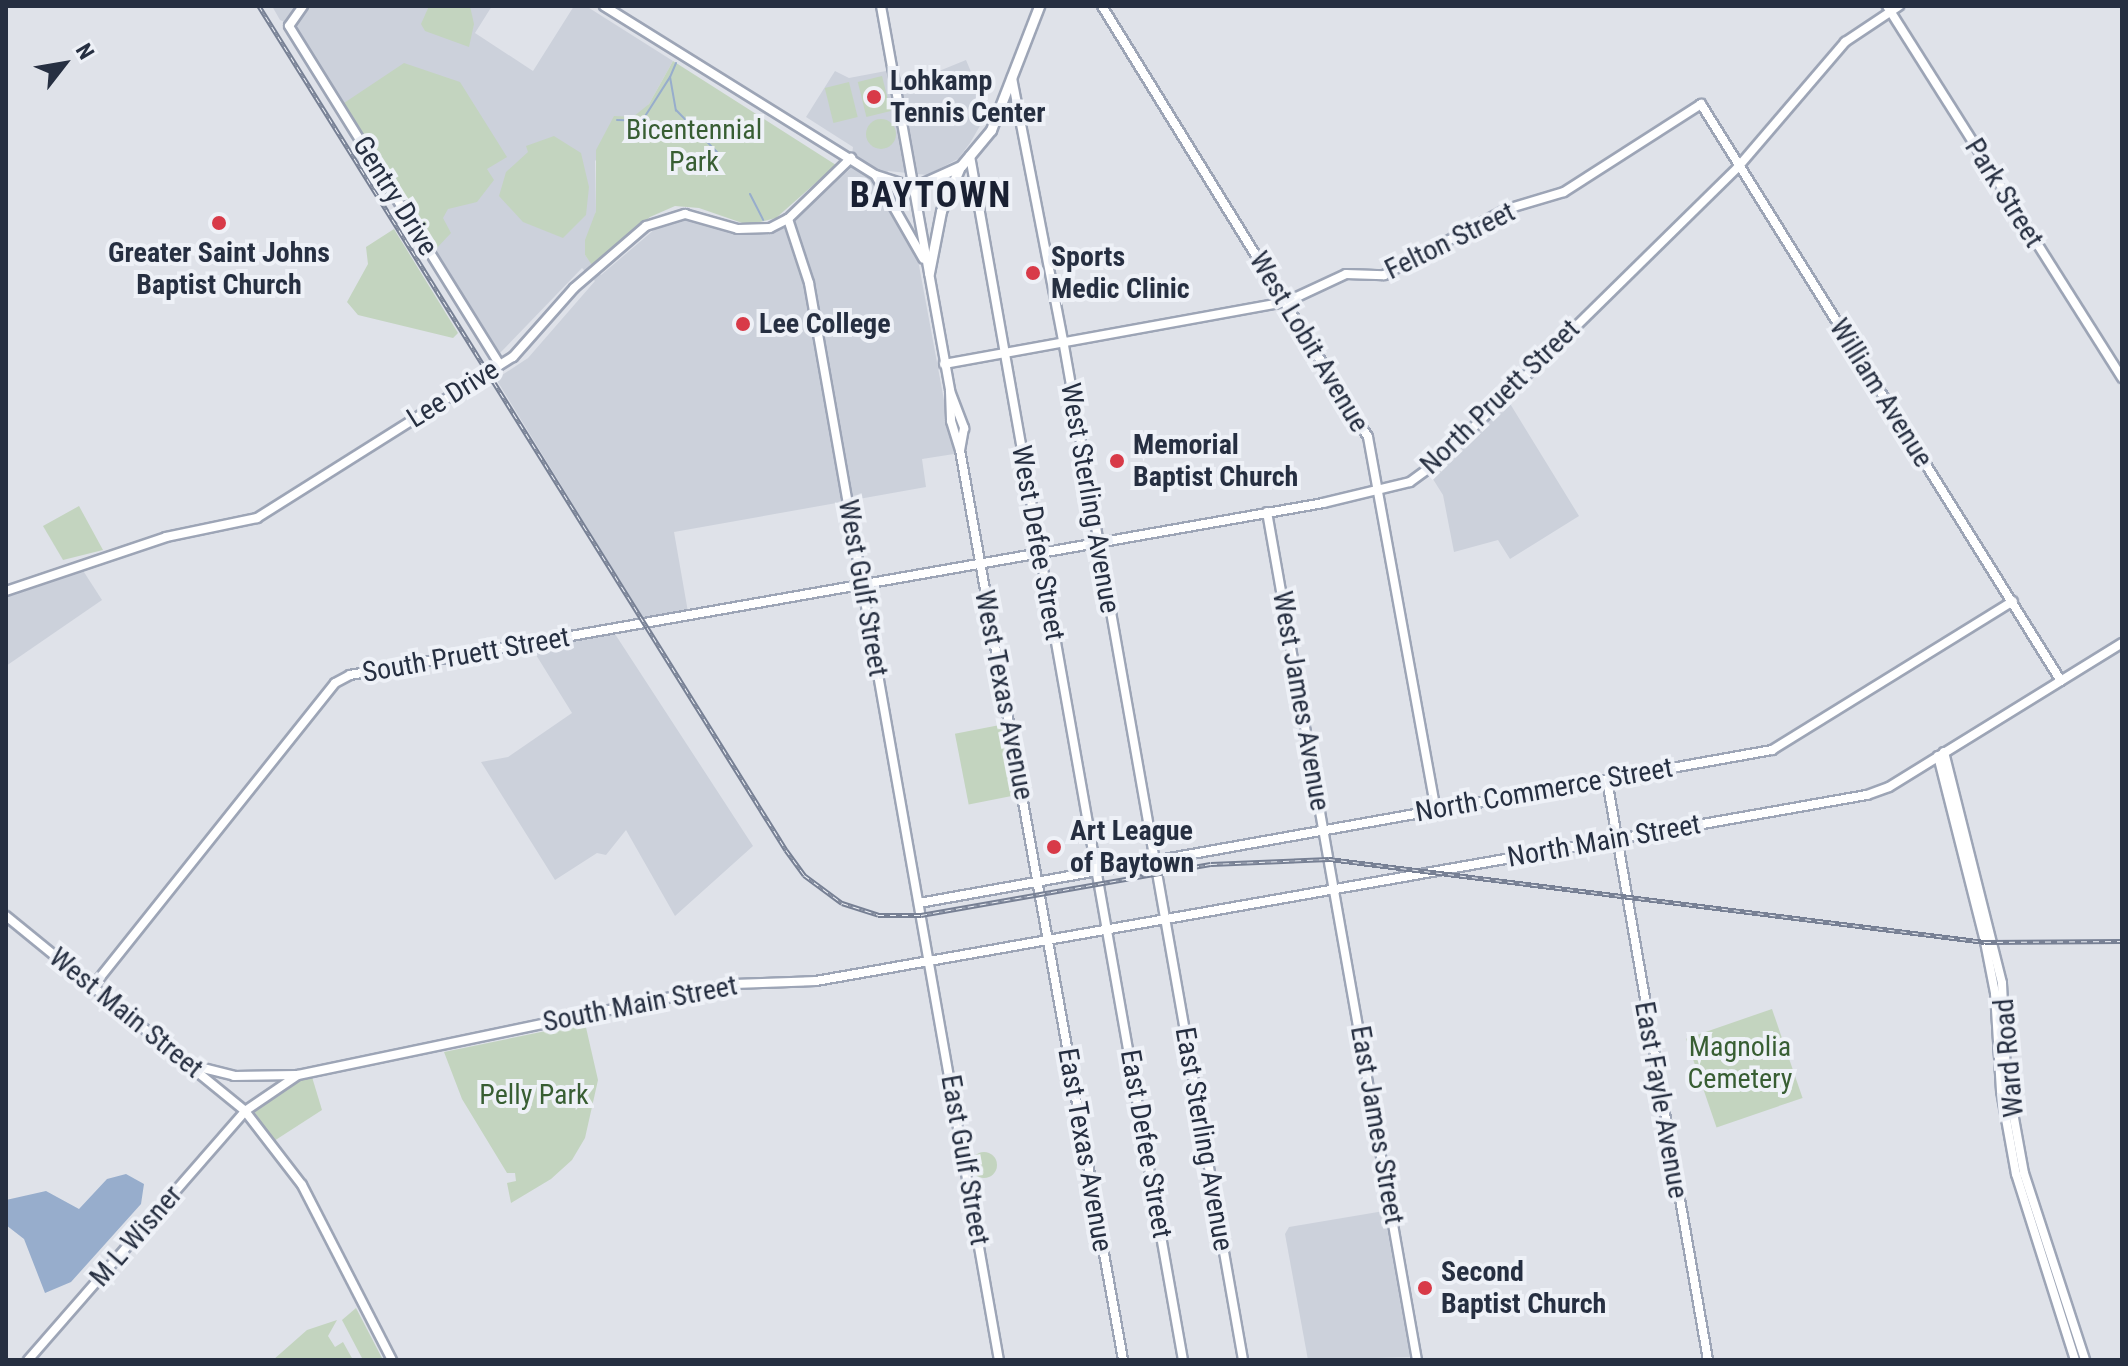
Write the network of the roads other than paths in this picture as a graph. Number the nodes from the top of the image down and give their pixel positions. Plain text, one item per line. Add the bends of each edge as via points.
1 (303, 6) edge
2 (604, 6) edge
3 (881, 6) edge
4 (1039, 6) edge
5 (1102, 6) edge
6 (1899, 6) edge
7 (1889, 9) edge
8 (1012, 78) junction
9 (1701, 104) joint
10 (970, 156) junction
11 (851, 158) junction
12 (961, 166) junction
13 (1738, 167) junction
14 (876, 175) junction
15 (914, 187) junction
16 (788, 219) junction
17 (929, 273) junction
18 (1286, 302) junction
19 (1063, 340) junction
20 (1005, 351) junction
21 (944, 364) junction
22 (500, 365) junction
23 (2122, 378) edge
24 (1380, 492) junction
25 (1267, 512) junction
26 (1099, 543) junction
27 (1040, 552) junction
28 (980, 564) junction
29 (862, 583) junction
30 (6, 591) edge
31 (2013, 601) junction
32 (2122, 643) edge
33 (2061, 681) junction
34 (1941, 754) junction
35 (1607, 780) junction
36 (1436, 810) junction
37 (1325, 830) junction
38 (1614, 840) junction
39 (1153, 861) junction
40 (1097, 870) junction
41 (1037, 882) junction
42 (1335, 889) junction
43 (919, 903) junction
44 (6, 916) edge
45 (1164, 918) junction
46 (1108, 928) junction
47 (1047, 939) junction
48 (930, 960) junction
49 (94, 985) junction
50 (194, 1066) junction
51 (298, 1075) junction
52 (245, 1111) junction
53 (28, 1360) edge
54 (392, 1360) edge
55 (999, 1360) edge
56 (1123, 1360) edge
57 (1183, 1360) edge
58 (1243, 1360) edge
59 (1417, 1360) edge
60 (1708, 1360) edge
61 (2075, 1360) edge
62 (2085, 1360) edge

1 - 22 street, Gentry Drive via 289,26
2 - 11 street
3 - 15 street, West Texas Avenue
4 - 8 main road
5 - 18 street, West Lobit Avenue
6 - 7 street, North Pruett Street
7 - 13 street, North Pruett Street via 1845,42
7 - 23 street, Park Street
8 - 10 main road via 991,130
8 - 19 street, West Sterling Avenue
9 - 13 street, William Avenue
9 - 18 street, Felton Street via 1552,198 1507,209 1384,275 1346,274
10 - 12 main road
10 - 20 street, West Defee Street
11 - 14 street
11 - 16 street, Lee Drive
12 - 15 main road
12 - 17 main road via 941,211
13 - 24 street, North Pruett Street via 1439,461 1410,482
13 - 31 street, William Avenue
14 - 15 street
14 - 17 street via 906,221
15 - 17 street, West Texas Avenue
16 - 22 street, Lee Drive via 756,231 685,214 662,217 574,288 531,342
16 - 29 street, West Gulf Street via 809,283
17 - 21 street, West Texas Avenue
18 - 19 street, Felton Street
18 - 24 street, West Lobit Avenue via 1363,428
19 - 20 street, Felton Street
19 - 26 street, West Sterling Avenue
20 - 21 street, Felton Street
20 - 27 street, West Defee Street
21 - 28 street, West Texas Avenue via 964,428 960,450
22 - 30 street, Lee Drive via 245,524 166,537
24 - 25 street, North Pruett Street
24 - 36 street, West Lobit Avenue
25 - 26 street, North Pruett Street
25 - 37 street, West James Avenue
26 - 27 street, North Pruett Street
26 - 39 street, West Sterling Avenue
27 - 28 street, North Pruett Street
27 - 40 street, West Defee Street
28 - 29 street, South Pruett Street
28 - 41 street, West Texas Avenue
29 - 43 street, West Gulf Street
29 - 49 street, South Pruett Street via 341,678
31 - 33 street, William Avenue
31 - 35 street, North Commerce Street via 1781,746
32 - 33 street, North Main Street
33 - 34 street, North Main Street
34 - 38 street, North Main Street via 1879,792
34 - 61 street, Ward Road via 1995,993 2001,1091 2016,1174
34 - 62 street, Ward Road via 2002,983 2006,1074 2024,1173
35 - 36 street, North Commerce Street
35 - 38 street, East Fayle Avenue
36 - 37 street, North Commerce Street
37 - 39 street, North Commerce Street
37 - 42 street, West James Avenue
38 - 42 street, North Main Street
38 - 60 street, East Fayle Avenue
39 - 40 street, North Commerce Street
39 - 45 street, West Sterling Avenue
40 - 41 street, North Commerce Street
40 - 46 street, West Defee Street
41 - 43 street, North Commerce Street
41 - 47 street, West Texas Avenue
42 - 45 street, North Main Street
42 - 59 street, East James Street
43 - 48 street, West Gulf Street
44 - 49 street, West Main Street
45 - 46 street, North Main Street
45 - 58 street, East Sterling Avenue
46 - 47 street, North Main Street
46 - 57 street, East Defee Street
47 - 48 street, South Main Street
47 - 56 street, East Texas Avenue
48 - 51 street, South Main Street via 791,984 734,984
48 - 55 street, East Gulf Street
49 - 50 street, West Main Street
50 - 51 street via 234,1076
50 - 52 street, West Main Street
51 - 52 street, South Main Street
52 - 53 street, M L Wisner
52 - 54 street, West Main Street via 302,1185

